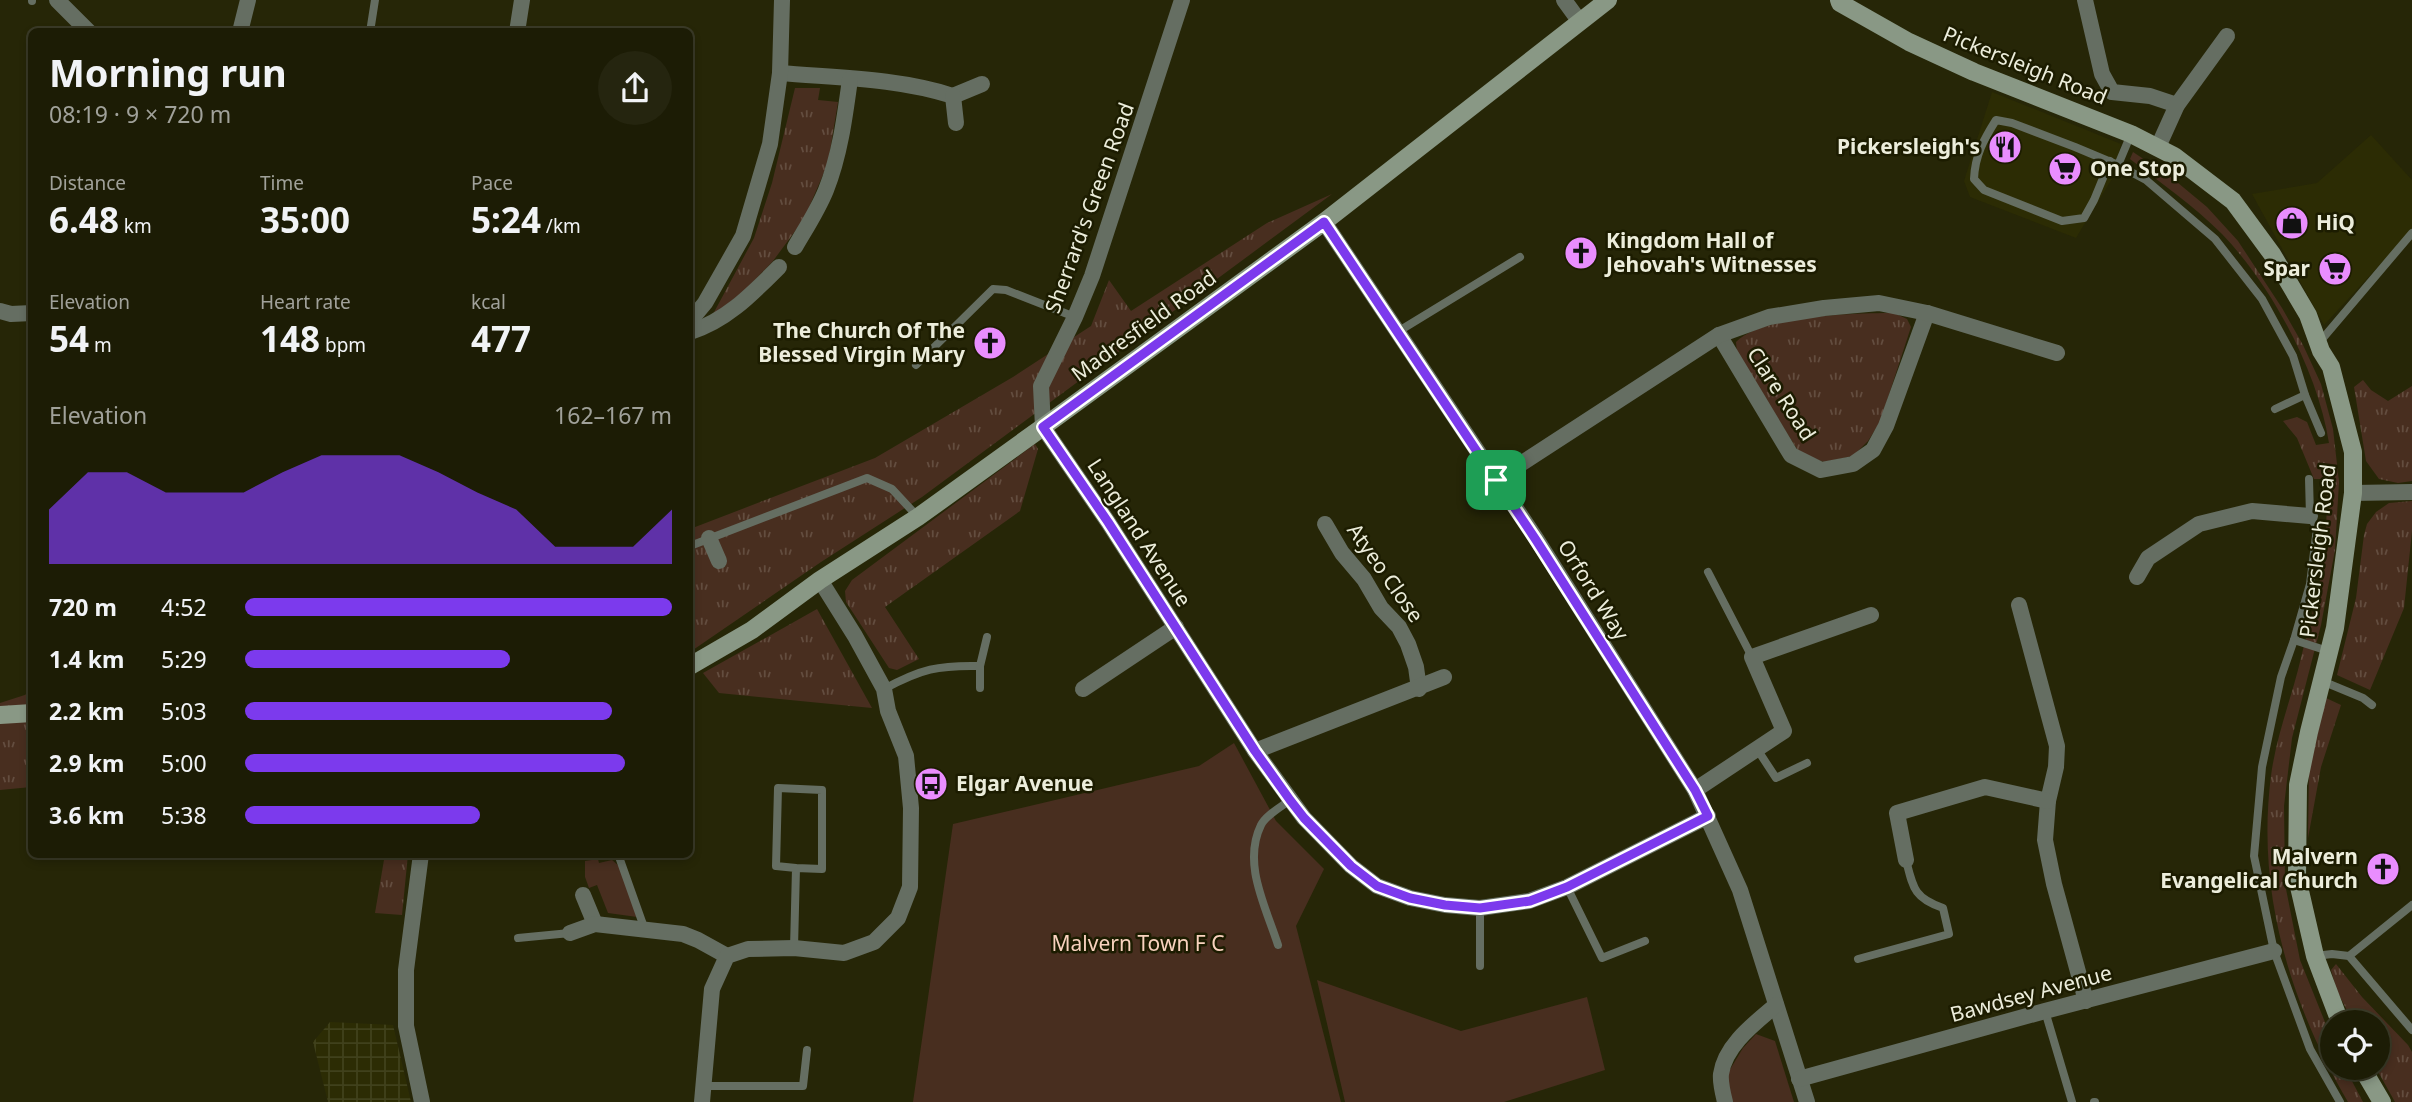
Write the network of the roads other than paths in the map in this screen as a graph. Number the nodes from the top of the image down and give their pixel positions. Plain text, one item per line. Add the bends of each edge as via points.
1 (57, 0) edge
2 (248, 0) edge
3 (375, 0) edge
4 (522, 0) edge
5 (782, 0) edge
6 (1182, 0) edge
7 (1564, 0) edge
8 (1608, 0) edge
9 (1839, 0) edge
10 (2085, 0) edge
11 (1580, 22) junction
12 (85, 28) edge
13 (241, 28) edge
14 (371, 28) edge
15 (518, 28) edge
16 (2227, 36) dead end
17 (779, 73) junction
18 (850, 79) junction
19 (982, 84) dead end
20 (953, 96) junction
21 (2177, 105) junction
22 (956, 123) dead end
23 (2131, 134) junction
24 (2158, 147) junction
25 (2114, 163) junction
26 (1324, 222) junction
27 (2412, 233) edge
28 (794, 247) dead end
29 (1520, 257) dead end
30 (779, 267) dead end
31 (0, 311) edge
32 (28, 313) edge
33 (1927, 313) junction
34 (693, 317) edge
35 (1075, 317) junction
36 (693, 331) edge
37 (1399, 331) junction
38 (1719, 335) junction
39 (2318, 344) junction
40 (2057, 354) dead end
41 (916, 365) dead end
42 (2305, 396) junction
43 (2275, 409) dead end
44 (1043, 427) junction
45 (2320, 433) dead end
46 (2309, 479) dead end
47 (1496, 480) junction
48 (2412, 492) edge
49 (2353, 493) junction
50 (2310, 516) junction
51 (918, 517) junction
52 (1325, 524) dead end
53 (709, 538) junction
54 (693, 545) edge
55 (719, 561) dead end
56 (1708, 572) dead end
57 (2137, 577) dead end
58 (820, 580) junction
59 (2019, 604) dead end
60 (1871, 615) dead end
61 (1176, 627) junction
62 (987, 637) dead end
63 (2294, 640) junction
64 (2329, 651) junction
65 (1752, 657) junction
66 (693, 664) edge
67 (980, 666) junction
68 (1444, 677) dead end
69 (2322, 681) junction
70 (980, 688) dead end
71 (1419, 688) junction
72 (1083, 689) dead end
73 (884, 690) junction
74 (2372, 705) dead end
75 (28, 713) edge
76 (0, 715) edge
77 (1757, 749) junction
78 (1255, 751) junction
79 (1807, 763) dead end
80 (1695, 790) junction
81 (1290, 800) junction
82 (2048, 801) junction
83 (1708, 816) junction
84 (421, 858) edge
85 (619, 858) edge
86 (1906, 860) joint
87 (796, 868) junction
88 (1567, 887) junction
89 (583, 895) dead end
90 (2412, 905) edge
91 (1480, 908) junction
92 (595, 924) junction
93 (645, 930) junction
94 (570, 933) joint
95 (518, 938) dead end
96 (1646, 941) dead end
97 (1278, 945) dead end
98 (794, 948) junction
99 (2274, 951) junction
100 (727, 956) junction
101 (2315, 956) junction
102 (2349, 956) junction
103 (1858, 959) dead end
104 (1480, 966) dead end
105 (2086, 1001) junction
106 (1776, 1005) junction
107 (2335, 1010) edge
108 (2045, 1011) junction
109 (2412, 1030) edge
110 (807, 1050) dead end
111 (1799, 1079) junction
112 (2369, 1080) edge
113 (703, 1094) edge
114 (422, 1102) edge
115 (1725, 1102) edge
116 (1807, 1102) edge
117 (2072, 1102) edge
118 (2340, 1102) edge
119 (2382, 1102) edge

1 - 12 street
2 - 13 street
3 - 14 lane
4 - 15 street
5 - 17 street
6 - 35 street, Sherrard's Green Road
7 - 11 street
8 - 11 main road, Madresfield Road
9 - 23 main road, Pickersleigh Road via 1909,42 1974,72
10 - 21 street via 2102,74 2112,92 2150,96
11 - 26 main road, Madresfield Road
16 - 21 street
17 - 18 street
17 - 34 street via 770,144 743,236
18 - 20 street via 897,83
18 - 28 street via 827,187
19 - 20 street
20 - 22 street
21 - 24 street
23 - 24 main road, Pickersleigh Road
23 - 25 lane
24 - 39 main road, Pickersleigh Road via 2233,201 2272,254 2308,315
25 - 25 lane via 1996,120 1981,143 1974,179 1983,190 2062,220 2084,218
25 - 42 lane via 2146,180 2215,239 2262,299 2293,356
26 - 37 street, Orford Way
26 - 44 main road, Madresfield Road
27 - 39 lane
29 - 37 lane
30 - 36 street via 719,320
31 - 32 street
33 - 38 street, Clare Road via 1879,303 1824,308 1769,317
33 - 38 street, Clare Road via 1873,450 1853,464 1821,470 1791,455
33 - 40 street, Clare Road
35 - 41 lane via 993,289
35 - 44 street, Sherrard's Green Road via 1041,386
37 - 47 street, Orford Way
38 - 47 street, Clare Road
39 - 49 main road, Pickersleigh Road via 2330,367 2351,442
42 - 43 lane
42 - 45 lane
44 - 51 main road, Madresfield Road
44 - 61 street, Langland Avenue
46 - 50 lane
47 - 80 street, Orford Way
48 - 49 street
49 - 64 main road, Pickersleigh Road
50 - 57 street via 2252,511 2199,524 2148,558
50 - 63 lane via 2317,528 2312,573
51 - 53 lane via 892,489 867,478
51 - 58 main road, Madresfield Road
52 - 71 street, Atyeo Close via 1381,608 1399,627 1416,667
53 - 54 lane
53 - 55 street
56 - 65 lane
58 - 66 main road, Madresfield Road via 752,630
58 - 73 street
59 - 82 street via 2057,746
60 - 65 street
61 - 72 street, Langland Avenue
61 - 78 street, Langland Avenue
62 - 67 lane
63 - 64 lane
63 - 99 lane via 2281,677 2262,768 2254,856
64 - 69 main road, Pickersleigh Road
65 - 77 street via 1784,731
67 - 70 lane
67 - 73 lane via 926,669
68 - 71 street
69 - 74 lane
69 - 101 main road, Pickersleigh Road via 2298,785 2297,878
71 - 78 street
73 - 98 street via 909,777 910,887 898,918 874,942 844,953
75 - 76 main road
77 - 79 lane via 1776,778
77 - 80 street
78 - 81 street, Langland Avenue
80 - 83 street, Orford Way
81 - 91 street, Langland Avenue via 1351,866 1377,886 1410,898
81 - 97 lane via 1261,825 1254,854 1254,872
82 - 86 street via 1985,787 1896,813
82 - 105 street via 2045,840
83 - 88 street, Langland Avenue
83 - 106 street, Orford Way via 1740,890
84 - 114 street via 407,970 407,1026
85 - 93 lane
86 - 103 lane via 1913,887 1925,902 1943,908 1949,934
87 - 87 lane via 822,869 822,790 778,788 776,866
87 - 98 lane
88 - 91 street, Langland Avenue via 1530,901
88 - 96 lane via 1602,958
89 - 92 street
90 - 102 lane
91 - 104 lane
92 - 93 street
92 - 94 street
93 - 100 street via 683,934
94 - 95 lane
98 - 100 street via 748,949
99 - 105 street, Bawdsey Avenue
99 - 118 lane via 2310,1049
100 - 113 street via 712,989
101 - 102 lane
101 - 107 main road, Pickersleigh Road
102 - 109 lane
105 - 108 street, Bawdsey Avenue
106 - 111 street, Orford Way
106 - 115 street via 1743,1034 1728,1055 1721,1075
108 - 111 street, Bawdsey Avenue
108 - 117 lane
110 - 113 lane via 803,1086
111 - 116 street, Orford Way
112 - 119 main road

